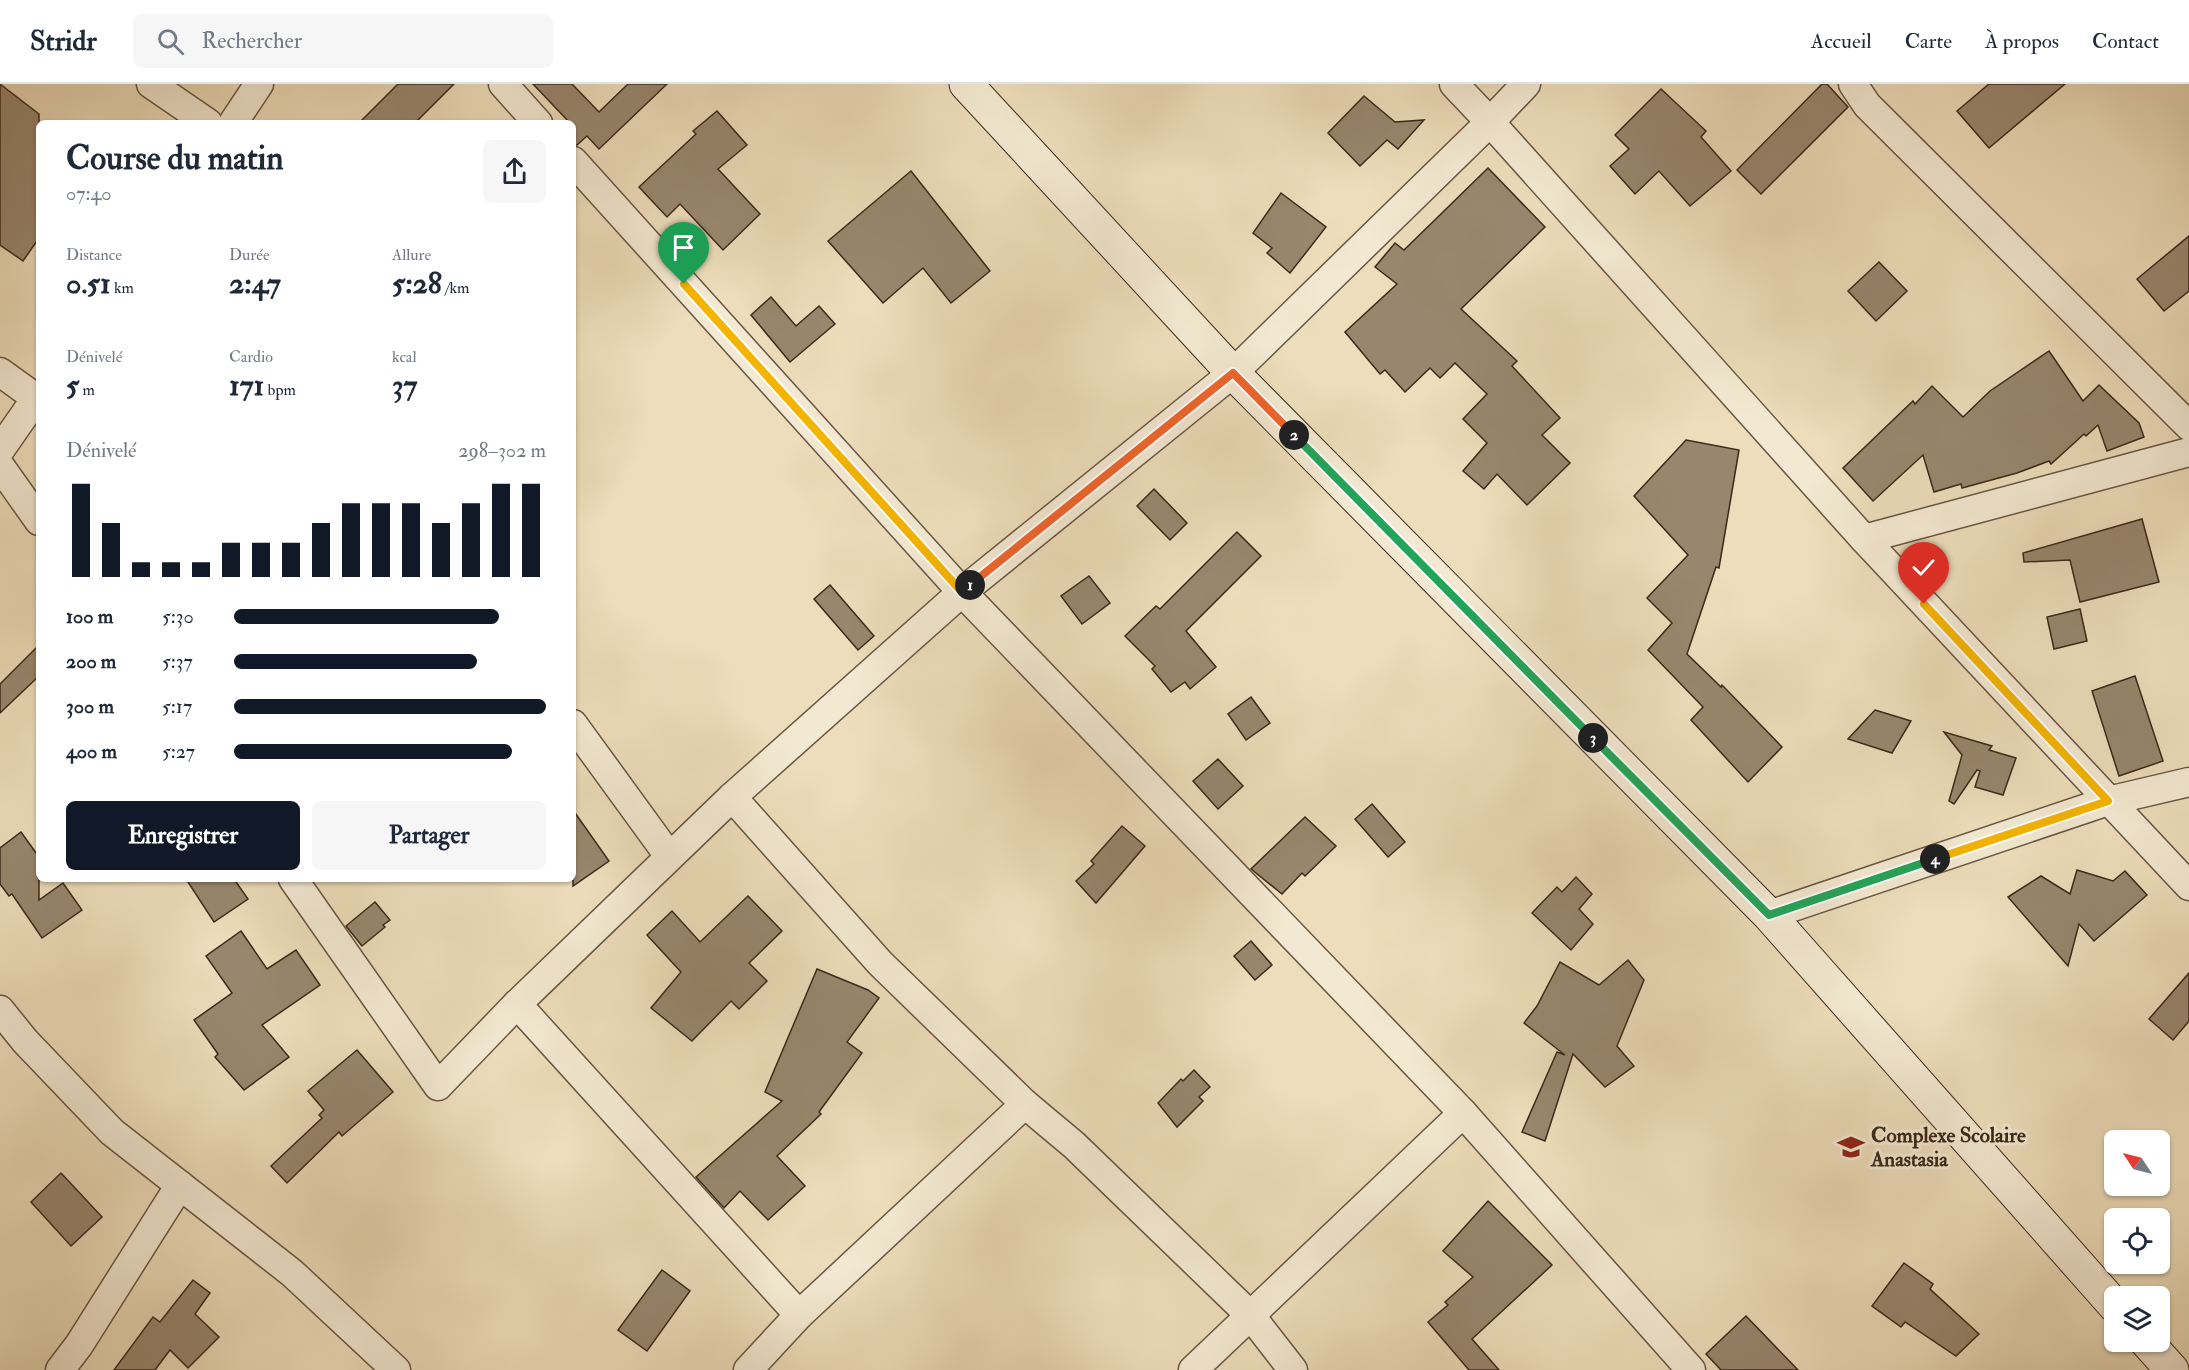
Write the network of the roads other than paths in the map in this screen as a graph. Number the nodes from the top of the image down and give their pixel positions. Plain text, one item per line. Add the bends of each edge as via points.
1 (151, 84) edge
2 (260, 84) edge
3 (503, 84) edge
4 (966, 84) edge
5 (1454, 84) edge
6 (1526, 84) edge
7 (1853, 84) edge
8 (204, 120) edge
9 (235, 120) edge
10 (535, 120) edge
11 (1490, 122) junction
12 (576, 164) edge
13 (0, 372) edge
14 (1233, 373) junction
15 (36, 395) edge
16 (36, 399) edge
17 (2189, 426) edge
18 (0, 450) edge
19 (2189, 452) edge
20 (0, 466) edge
21 (36, 517) edge
22 (1863, 539) junction
23 (962, 592) junction
24 (576, 728) edge
25 (2189, 782) edge
26 (732, 797) junction
27 (2108, 801) junction
28 (669, 856) junction
29 (295, 882) edge
30 (2189, 886) edge
31 (1769, 915) junction
32 (517, 1004) junction
33 (0, 1010) edge
34 (1025, 1104) junction
35 (1463, 1113) junction
36 (180, 1185) junction
37 (2104, 1294) edge
38 (799, 1315) junction
39 (1251, 1316) junction
40 (2156, 1352) edge
41 (60, 1370) edge
42 (396, 1370) edge
43 (748, 1370) edge
44 (1193, 1370) edge
45 (1293, 1370) edge
46 (1691, 1370) edge
47 (2172, 1370) edge

1 - 8 street
2 - 9 street
3 - 10 street
4 - 14 street
5 - 11 street
6 - 11 street
7 - 17 street via 1867,105
11 - 14 street
11 - 22 street
12 - 23 street
13 - 15 street
14 - 23 street
14 - 31 street
16 - 18 street
19 - 22 street
20 - 21 street
22 - 27 street
23 - 26 street
23 - 35 street
24 - 28 street
25 - 27 street
26 - 28 street
26 - 34 street via 880,963
27 - 30 street
27 - 31 street
28 - 32 street
29 - 32 street via 438,1086
31 - 37 street
32 - 38 street
33 - 36 street via 112,1132
34 - 38 street
34 - 39 street via 1074,1145
35 - 39 street
35 - 46 street
36 - 41 street
36 - 42 street via 292,1273
38 - 43 street
39 - 44 street
39 - 45 street
40 - 47 street

